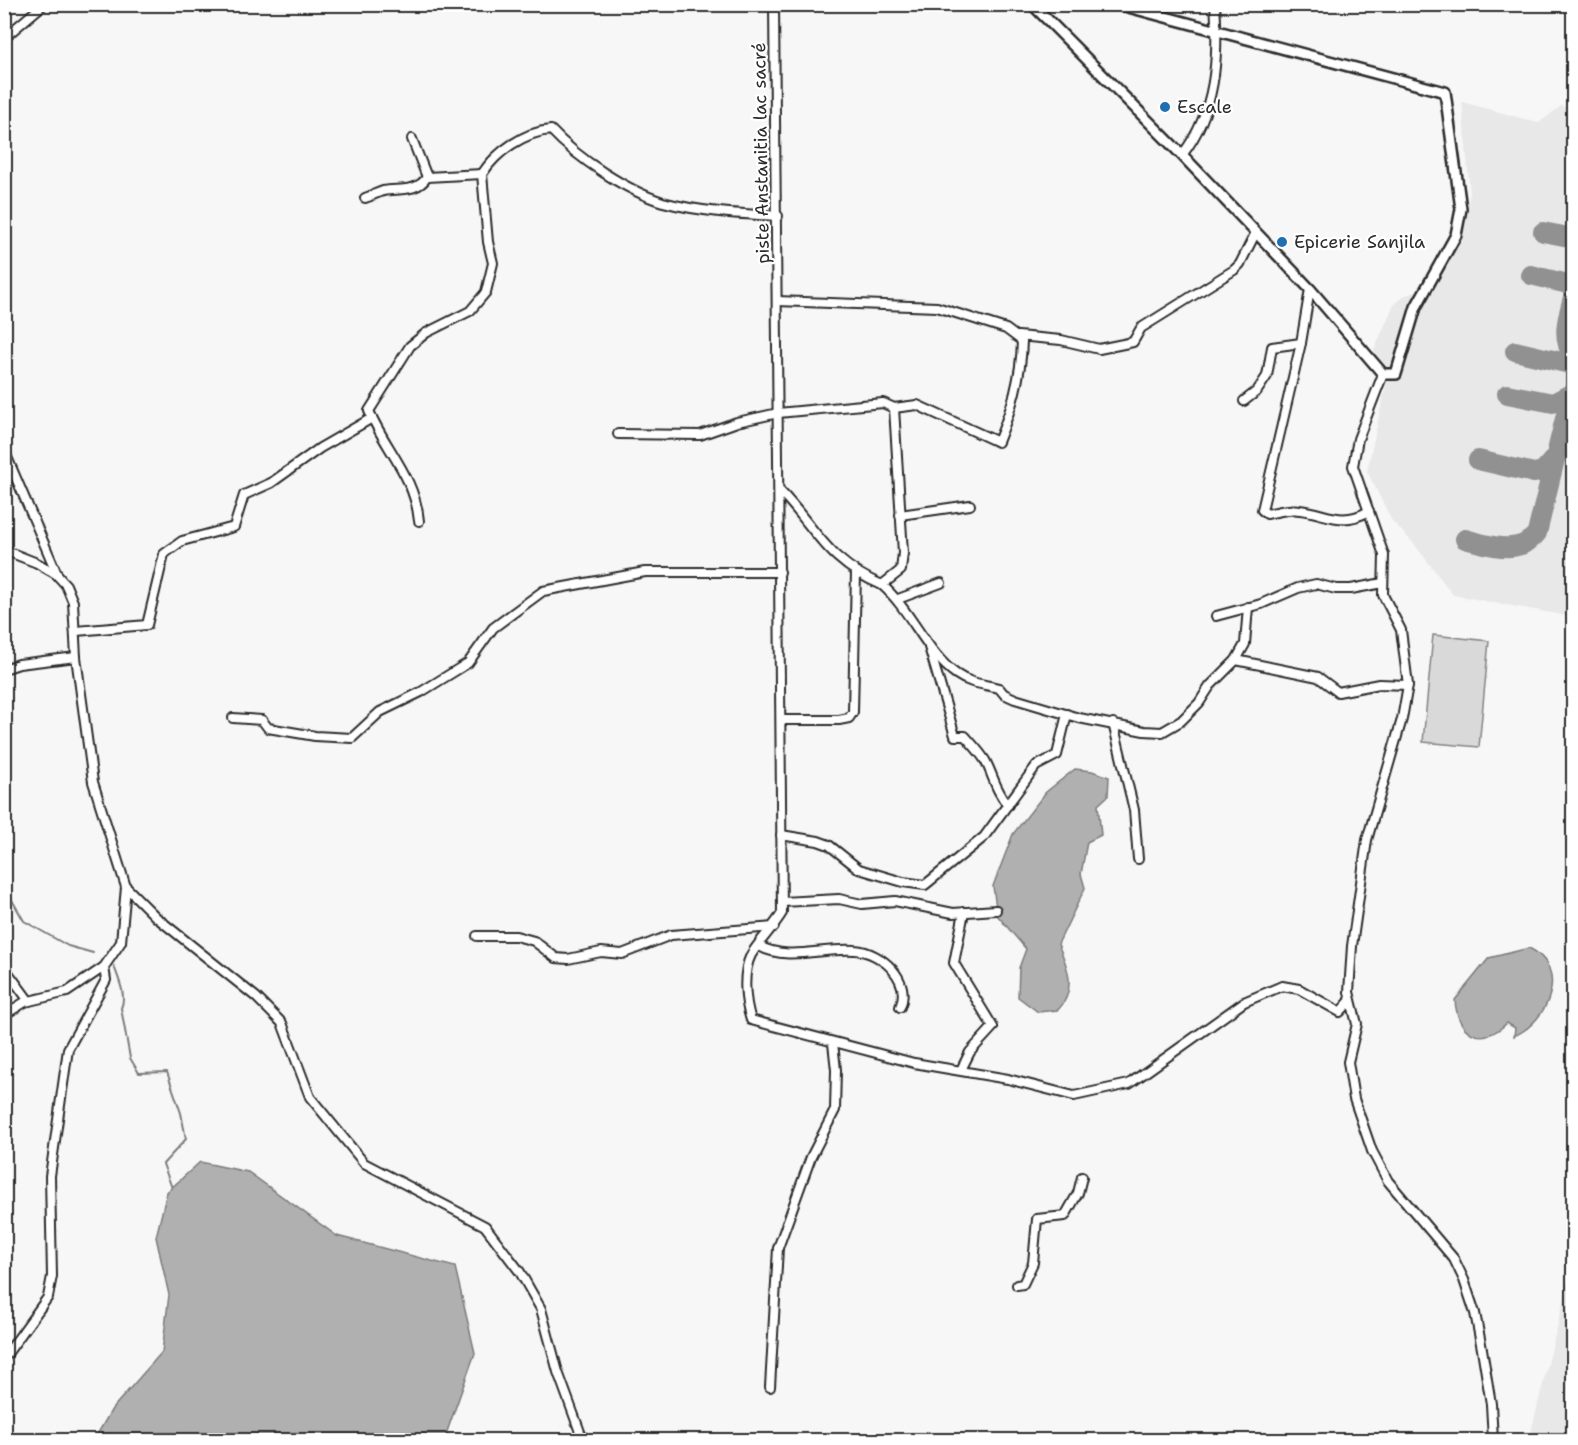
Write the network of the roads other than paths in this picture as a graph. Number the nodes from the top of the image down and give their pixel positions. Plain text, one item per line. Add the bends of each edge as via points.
1 (44, 4) edge
2 (774, 4) edge
3 (1032, 4) edge
4 (1117, 4) edge
5 (1215, 4) edge
6 (1217, 29) junction
7 (4, 38) edge
8 (412, 139) dead end
9 (1182, 155) junction
10 (482, 174) junction
11 (427, 177) junction
12 (365, 198) dead end
13 (778, 216) junction
14 (1255, 234) junction
15 (1310, 289) junction
16 (777, 301) junction
17 (1017, 336) junction
18 (1301, 342) junction
19 (1383, 374) junction
20 (1244, 401) dead end
21 (894, 408) junction
22 (778, 412) junction
23 (372, 417) junction
24 (618, 434) dead end
25 (4, 450) edge
26 (779, 490) junction
27 (970, 505) dead end
28 (1369, 511) junction
29 (900, 515) junction
30 (419, 521) dead end
31 (4, 549) edge
32 (780, 572) junction
33 (856, 572) junction
34 (58, 577) junction
35 (1383, 582) junction
36 (941, 583) dead end
37 (882, 585) junction
38 (898, 598) junction
39 (1248, 607) junction
40 (1216, 616) dead end
41 (76, 631) junction
42 (927, 639) junction
43 (76, 657) junction
44 (1236, 660) junction
45 (4, 669) edge
46 (1408, 685) junction
47 (1067, 714) junction
48 (233, 718) dead end
49 (781, 720) junction
50 (1113, 723) junction
51 (1008, 805) junction
52 (782, 835) junction
53 (1138, 859) dead end
54 (126, 887) junction
55 (782, 902) junction
56 (996, 910) dead end
57 (964, 912) junction
58 (774, 927) junction
59 (477, 936) dead end
60 (759, 946) junction
61 (4, 967) edge
62 (104, 967) junction
63 (29, 1001) junction
64 (1350, 1001) junction
65 (900, 1007) dead end
66 (4, 1015) edge
67 (832, 1043) junction
68 (961, 1070) junction
69 (1082, 1177) dead end
70 (1017, 1286) dead end
71 (4, 1358) edge
72 (770, 1387) dead end
73 (583, 1440) edge
74 (1492, 1440) edge

1 - 7 street
2 - 13 street, piste Anstanitia lac sacré
3 - 9 main road
4 - 6 main road
5 - 6 street
6 - 9 street via 1205,121
6 - 19 main road via 1443,91 1461,209 1456,235 1416,307 1396,374
8 - 11 street
9 - 14 main road
10 - 11 street
10 - 13 street via 496,156 511,146 551,130 599,168 662,201 722,212
10 - 23 street via 493,263 486,292 470,311 426,333 410,346 369,411
11 - 12 street via 423,183 401,191 385,190
13 - 16 street, piste Anstanitia lac sacré
14 - 15 main road
14 - 17 street via 1234,270 1141,328 1133,342 1099,349
15 - 18 street
15 - 19 main road
16 - 17 street via 937,307 1006,328
16 - 22 street, piste Anstanitia lac sacré
17 - 21 street via 1022,341 1021,367 1013,405 998,442 917,405
18 - 20 street via 1272,347 1267,376
18 - 28 street via 1262,510 1268,514 1301,510 1351,519
19 - 28 street via 1358,440 1353,466
21 - 22 street via 883,403
21 - 29 street
22 - 24 street via 700,435
22 - 26 street, piste Anstanitia lac sacré
23 - 30 street via 408,478
23 - 41 street via 271,483 244,495 234,527 182,541 164,554 147,625
25 - 34 street
26 - 32 street, piste Anstanitia lac sacré
26 - 33 street via 817,539
27 - 29 street
28 - 35 street via 1383,555
29 - 37 street via 901,570
31 - 34 street via 38,562
32 - 48 street via 645,572 543,591 493,628 468,663 380,712 352,738 315,736 268,728 262,720
32 - 49 street, piste Anstanitia lac sacré
33 - 37 street
33 - 49 street via 853,712 849,718 839,720
34 - 41 street via 73,602
35 - 39 street via 1351,589 1316,584
35 - 46 street via 1383,595 1404,640
36 - 38 street
37 - 38 street
38 - 42 street
39 - 40 street
39 - 44 street via 1245,644
41 - 43 street
42 - 47 street via 955,674 1015,699
42 - 51 street via 954,736 965,736 974,745
43 - 45 street
43 - 54 street via 93,782
44 - 46 street via 1318,677 1338,692 1378,684
44 - 50 street via 1199,703 1162,732
46 - 64 street via 1367,840 1352,946
47 - 50 street
47 - 51 street via 1057,755 1036,766
49 - 52 street, piste Anstanitia lac sacré
50 - 53 street via 1134,810
51 - 52 street via 984,837 926,885 859,869 829,845
52 - 55 street, piste Anstanitia lac sacré
54 - 62 street via 121,942
54 - 73 street via 282,1023 310,1097 364,1163 485,1226 520,1272 541,1309 558,1372
55 - 57 street via 895,901
55 - 58 street, piste Anstanitia lac sacré via 782,913
56 - 57 street
57 - 68 street via 954,963 993,1027 970,1052
58 - 59 street via 671,935 622,954 601,952 568,959 556,958 534,941 516,936
58 - 60 street
60 - 65 street via 773,954 857,950 874,957 899,978 904,988
60 - 67 street via 748,966 747,1008 752,1020
61 - 63 street
62 - 63 street via 67,992
62 - 71 street via 106,980 68,1049 50,1176 52,1276 48,1297
63 - 66 street
64 - 68 street via 1340,1012 1299,989 1282,986 1244,1002 1129,1084 1074,1096
64 - 74 street via 1357,1024 1348,1062 1354,1099 1372,1151 1388,1180 1455,1259 1464,1280 1482,1349
67 - 68 street
67 - 72 street via 835,1110 811,1157 778,1248
69 - 70 street via 1065,1216 1037,1220 1033,1263 1023,1284

